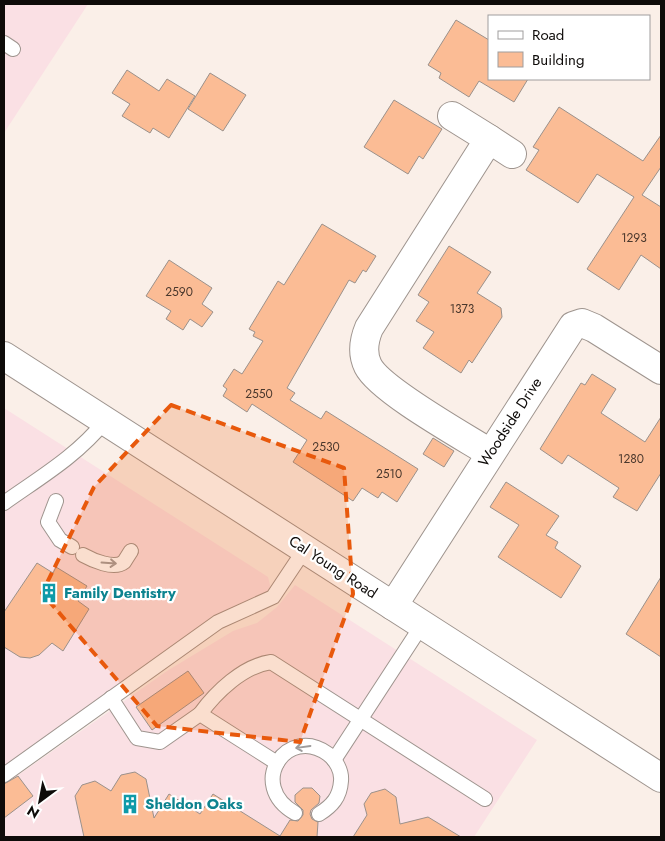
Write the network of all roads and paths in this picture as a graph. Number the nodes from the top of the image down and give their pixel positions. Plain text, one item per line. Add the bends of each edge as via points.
1 (452, 116) dead end
2 (489, 139) junction
3 (512, 154) dead end
4 (4, 357) edge
5 (661, 370) edge
6 (104, 421) junction
7 (490, 453) junction
8 (56, 501) dead end
9 (4, 503) edge
10 (304, 549) junction
11 (131, 551) dead end
12 (393, 606) junction
13 (422, 625) junction
14 (111, 698) junction
15 (200, 714) junction
16 (361, 718) junction
17 (334, 760) junction
18 (277, 763) junction
19 (4, 775) edge
20 (661, 778) edge
21 (485, 799) dead end
22 (295, 813) dead end
23 (318, 814) dead end

1 - 2 street
2 - 3 street
2 - 7 street via 369,328 364,345 369,367 384,384
4 - 6 street, Cal Young Road
5 - 7 street, Woodside Drive via 594,328 577,323 565,336
6 - 9 lane via 77,452
6 - 10 street, Cal Young Road
7 - 12 street, Woodside Drive
8 -> 11 lane via 48,522 60,540 94,562 118,564
10 - 12 street, Cal Young Road
10 - 14 lane via 273,597 218,622
12 - 13 street, Cal Young Road
13 - 16 lane
13 - 20 street, Cal Young Road
14 - 15 lane via 137,738 160,742
14 - 19 lane
15 - 16 lane via 213,696 257,664 271,662
15 - 18 lane
16 - 17 lane
16 - 21 lane
17 -> 18 lane via 322,749 300,746 289,750
17 - 23 lane via 342,777 341,789 328,808
18 - 22 lane via 272,778 273,789 285,807

